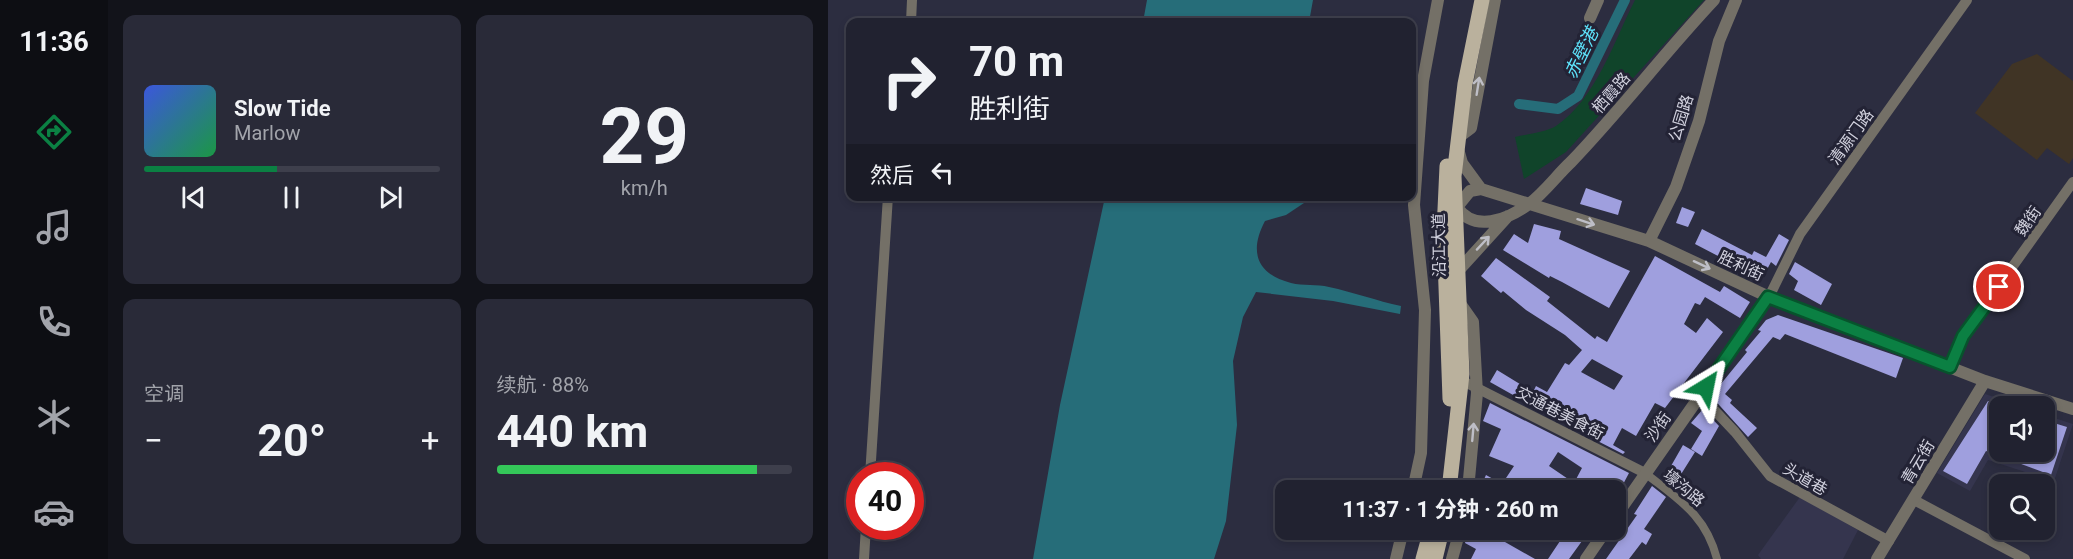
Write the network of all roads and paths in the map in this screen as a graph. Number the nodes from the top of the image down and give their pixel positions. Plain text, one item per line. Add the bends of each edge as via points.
1 (912, 0) edge
2 (1438, 0) edge
3 (1473, 0) edge
4 (1482, 0) edge
5 (1495, 0) edge
6 (1598, 0) edge
7 (1714, 0) edge
8 (1736, 0) edge
9 (1967, 0) edge
10 (911, 18) edge
11 (1590, 18) dead end
12 (1458, 141) junction
13 (1416, 177) edge
14 (2073, 182) edge
15 (1444, 188) junction
16 (1481, 189) junction
17 (888, 201) edge
18 (1414, 201) edge
19 (1530, 204) junction
20 (1457, 207) junction
21 (1508, 216) junction
22 (1649, 241) junction
23 (1458, 271) junction
24 (1768, 297) junction
25 (1459, 302) junction
26 (1950, 367) junction
27 (1461, 380) junction
28 (1985, 381) junction
29 (1477, 388) junction
30 (1700, 395) junction
31 (2073, 409) edge
32 (871, 462) edge
33 (1645, 473) junction
34 (1415, 480) edge
35 (1441, 480) edge
36 (1450, 480) edge
37 (1469, 480) edge
38 (1914, 500) junction
39 (1626, 501) edge
40 (865, 540) edge
41 (1401, 540) edge
42 (1428, 540) edge
43 (1440, 540) edge
44 (1457, 540) edge
45 (1599, 540) edge
46 (1889, 541) junction
47 (864, 559) edge
48 (1396, 559) edge
49 (1423, 559) edge
50 (1435, 559) edge
51 (1452, 559) edge
52 (1586, 559) edge
53 (1717, 559) edge
54 (1877, 559) edge
55 (2025, 559) edge

1 - 10 street
2 - 13 street via 1423,81
3 - 15 main road, 沿江大道
4 - 12 main road, 沿江大道
12 -> 5 street via 1471,128
6 - 11 street
7 - 19 street, 栖霞路 via 1598,134
8 - 22 street, 公园路 via 1719,41 1699,122 1676,187
9 - 24 street, 清源门路 via 1800,234
12 - 16 street via 1462,163
12 - 20 main road, 沿江大道 via 1454,176
14 - 26 street, 魏街 via 1963,336
15 - 20 street
15 - 35 main road, 沿江大道 via 1451,381
16 - 19 street, 胜利街
16 - 20 street via 1470,191
17 - 32 street
18 - 34 street via 1425,310 1421,453
19 - 21 street, 栖霞路
19 -> 22 street, 胜利街
20 - 21 street via 1472,222
20 - 23 main road, 沿江大道
23 -> 21 street
22 -> 24 street, 胜利街
23 - 25 main road, 沿江大道
24 - 26 street, 胜利街
24 - 30 street, 沙街
25 - 27 main road, 沿江大道
25 - 29 street via 1473,322
26 - 28 street, 胜利街
27 - 29 street, 交通巷美食街
27 - 36 main road, 沿江大道
28 - 31 street, 胜利街
28 - 38 street, 青云街
29 - 33 street, 交通巷美食街
37 -> 29 street
30 - 33 street, 沙街
30 - 46 street, 头道巷 via 1770,476
33 - 39 street, 沙街
33 - 53 street, 壕沟路 via 1696,513 1713,541
38 - 46 street, 青云街
38 - 55 street
40 - 47 street
41 - 48 street
42 - 49 main road
43 - 50 main road
44 - 51 street
45 - 52 street
46 - 54 street, 青云街

